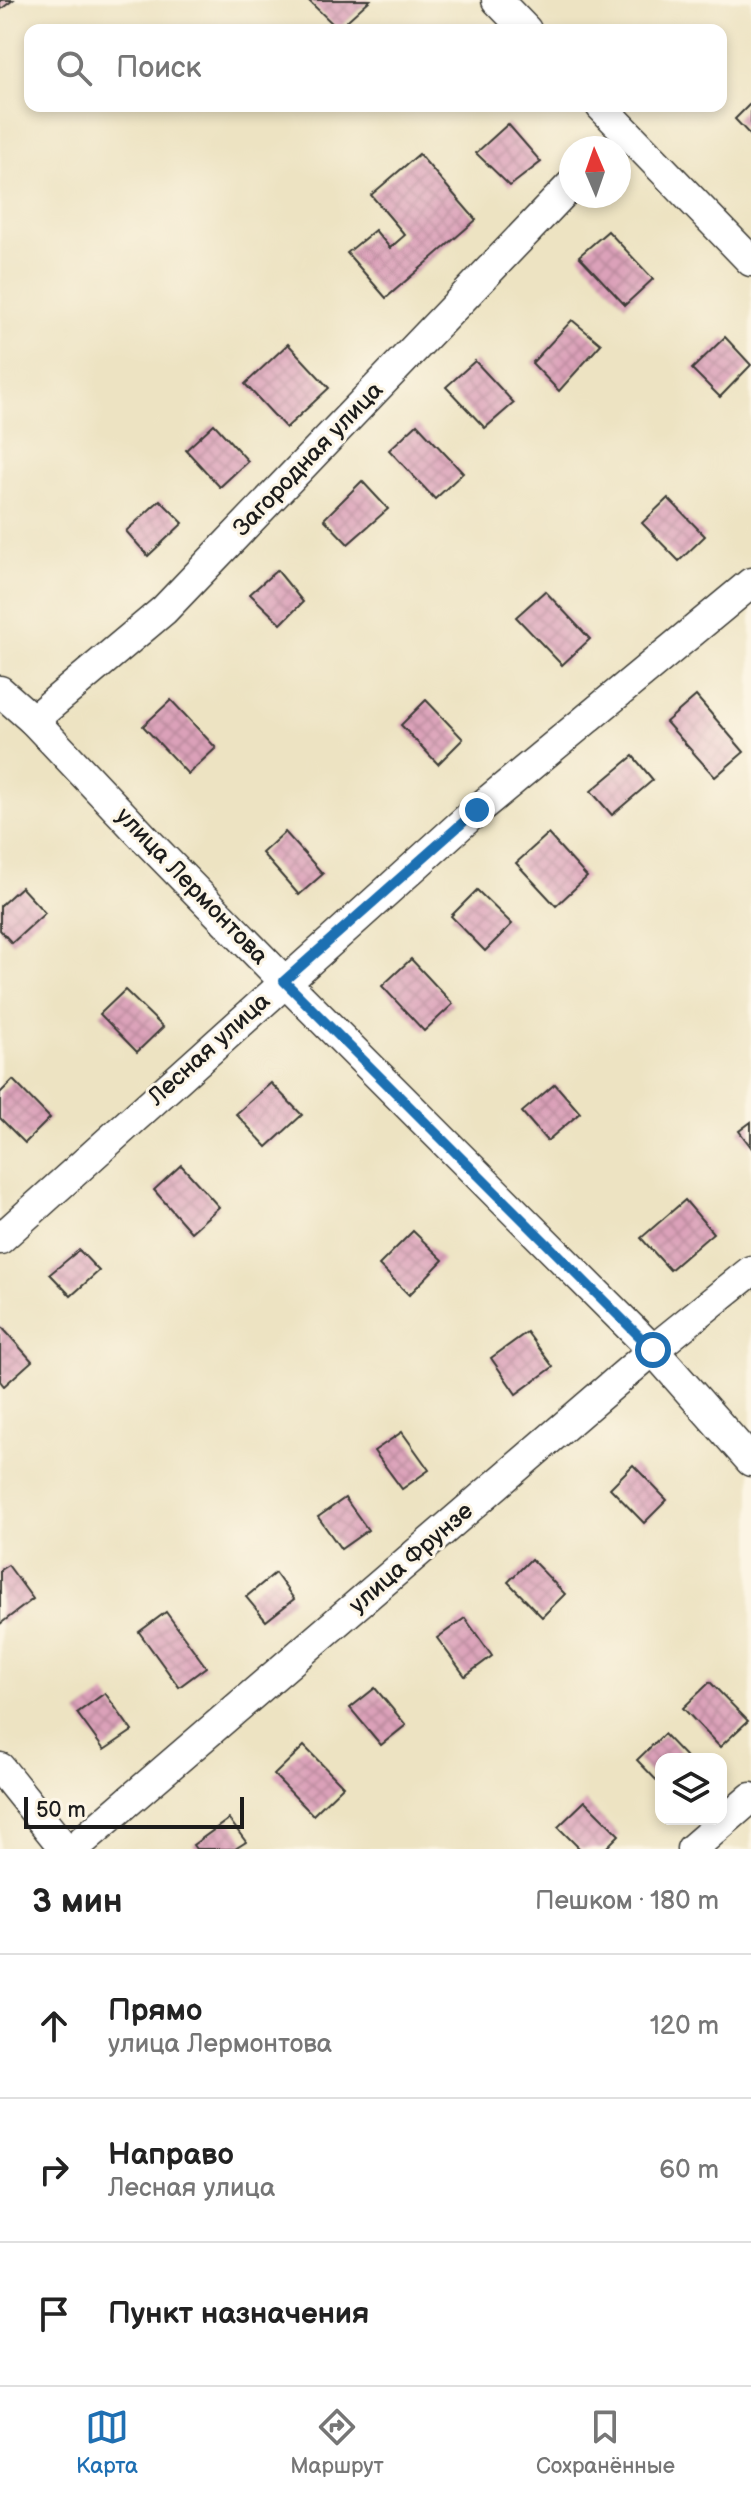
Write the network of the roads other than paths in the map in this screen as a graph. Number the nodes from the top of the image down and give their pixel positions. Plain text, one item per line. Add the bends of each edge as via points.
1 (497, 0) edge
2 (520, 24) edge
3 (604, 112) edge
4 (615, 136) edge
5 (631, 153) edge
6 (559, 198) edge
7 (751, 261) edge
8 (751, 583) edge
9 (0, 691) edge
10 (33, 720) junction
11 (284, 981) junction
12 (0, 1239) edge
13 (751, 1271) edge
14 (653, 1350) junction
15 (751, 1461) edge
16 (0, 1768) edge
17 (751, 1798) edge
18 (65, 1849) edge
19 (73, 1849) edge
20 (692, 1849) edge

1 - 2 street
3 - 4 street
5 - 7 street
6 - 10 street, Загородная улица via 164,610
8 - 11 street, Лесная улица via 477,810
9 - 10 street, улица Лермонтова
10 - 11 street, улица Лермонтова
11 - 12 street, Лесная улица
11 - 14 street, улица Лермонтова
13 - 14 street, улица Фрунзе
14 - 15 street, улица Лермонтова
14 - 19 street, улица Фрунзе
16 - 18 street
17 - 20 street

